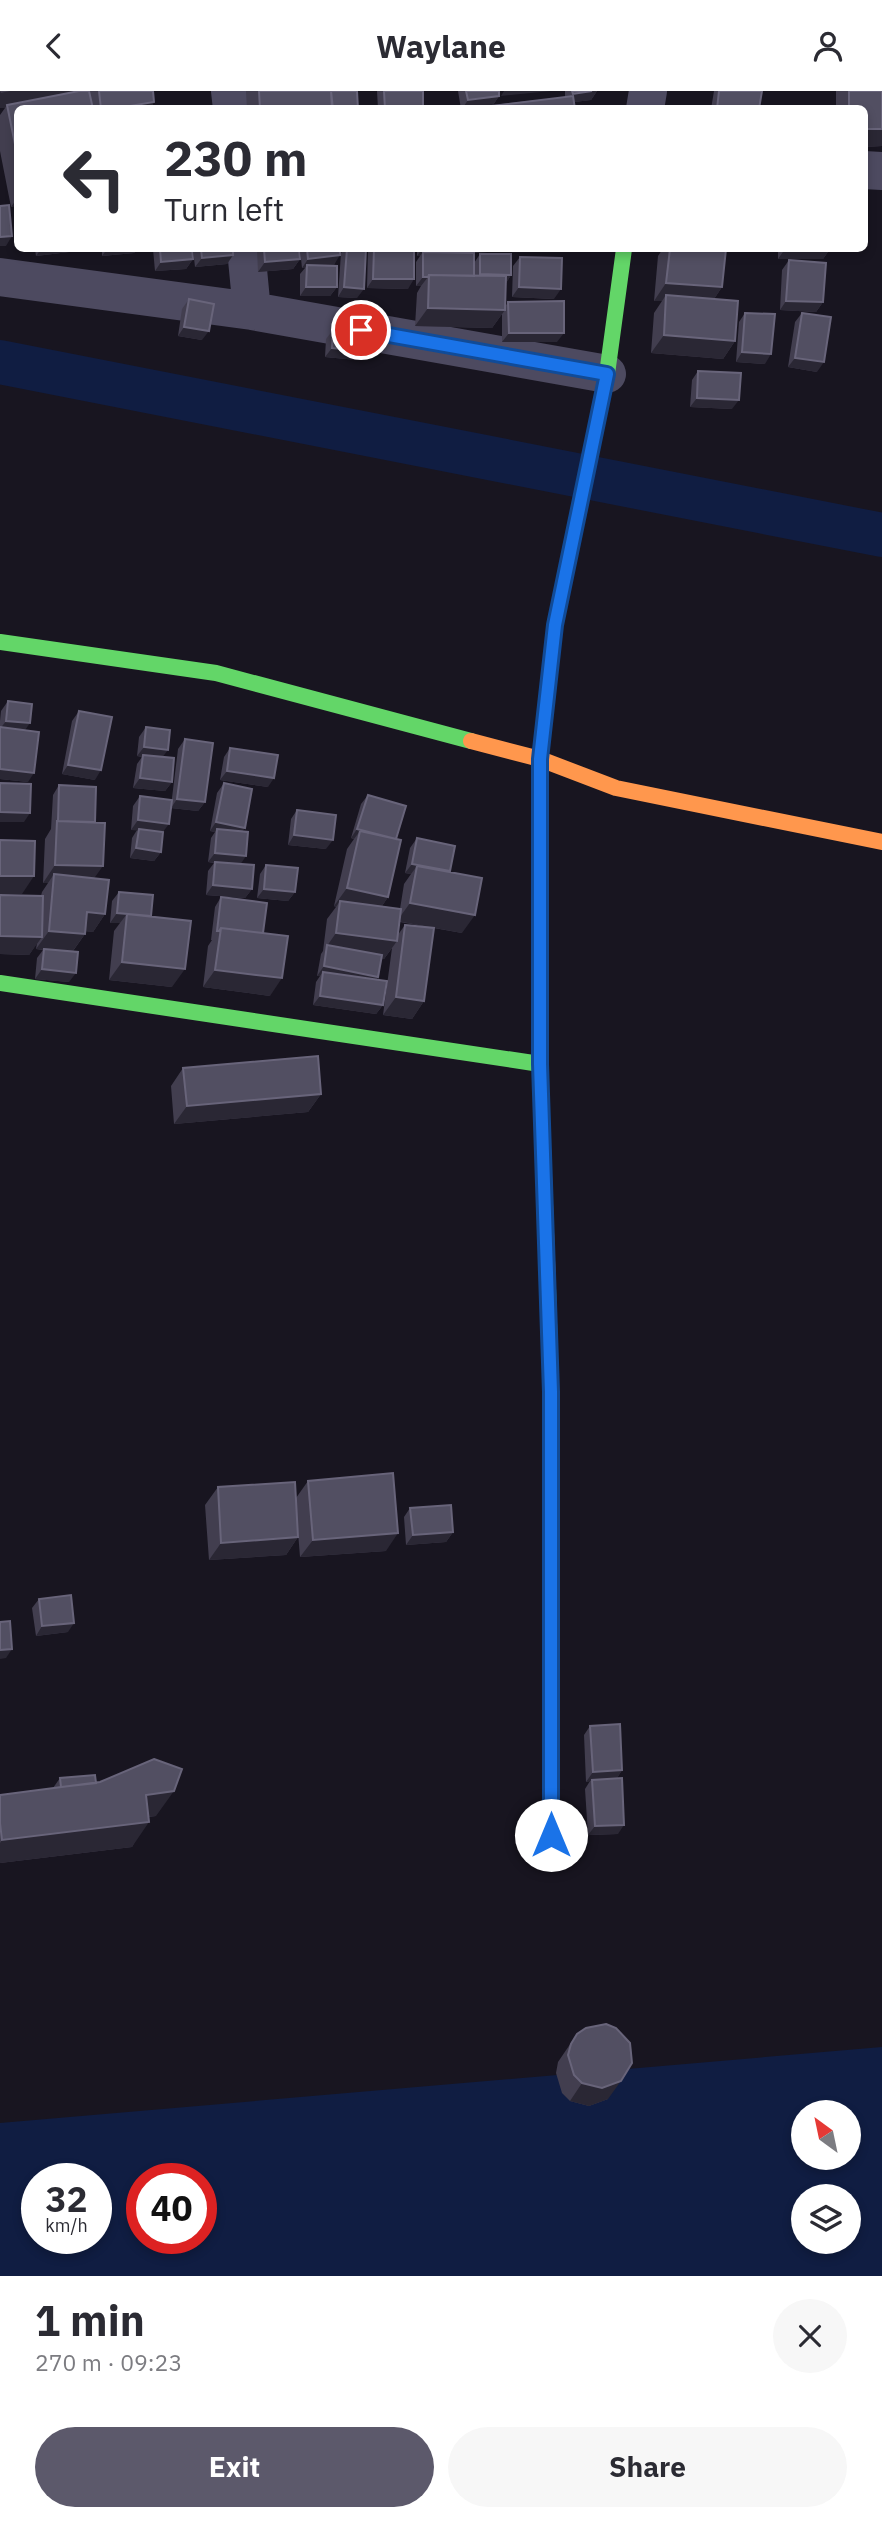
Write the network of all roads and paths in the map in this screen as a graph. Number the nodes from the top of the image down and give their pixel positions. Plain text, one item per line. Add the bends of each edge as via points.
1 (246, 252) edge
2 (624, 252) edge
3 (0, 277) edge
4 (252, 311) junction
5 (607, 374) junction
6 (0, 642) edge
7 (540, 759) junction
8 (882, 842) edge
9 (0, 983) edge
10 (540, 1064) junction
11 (551, 1835) dead end

1 - 4 street
2 - 5 street
3 - 4 street
4 - 5 street
5 - 7 street via 555,625
6 - 7 street via 216,673
7 - 8 street via 616,788
7 - 10 street
9 - 10 street
10 - 11 street via 551,1392

